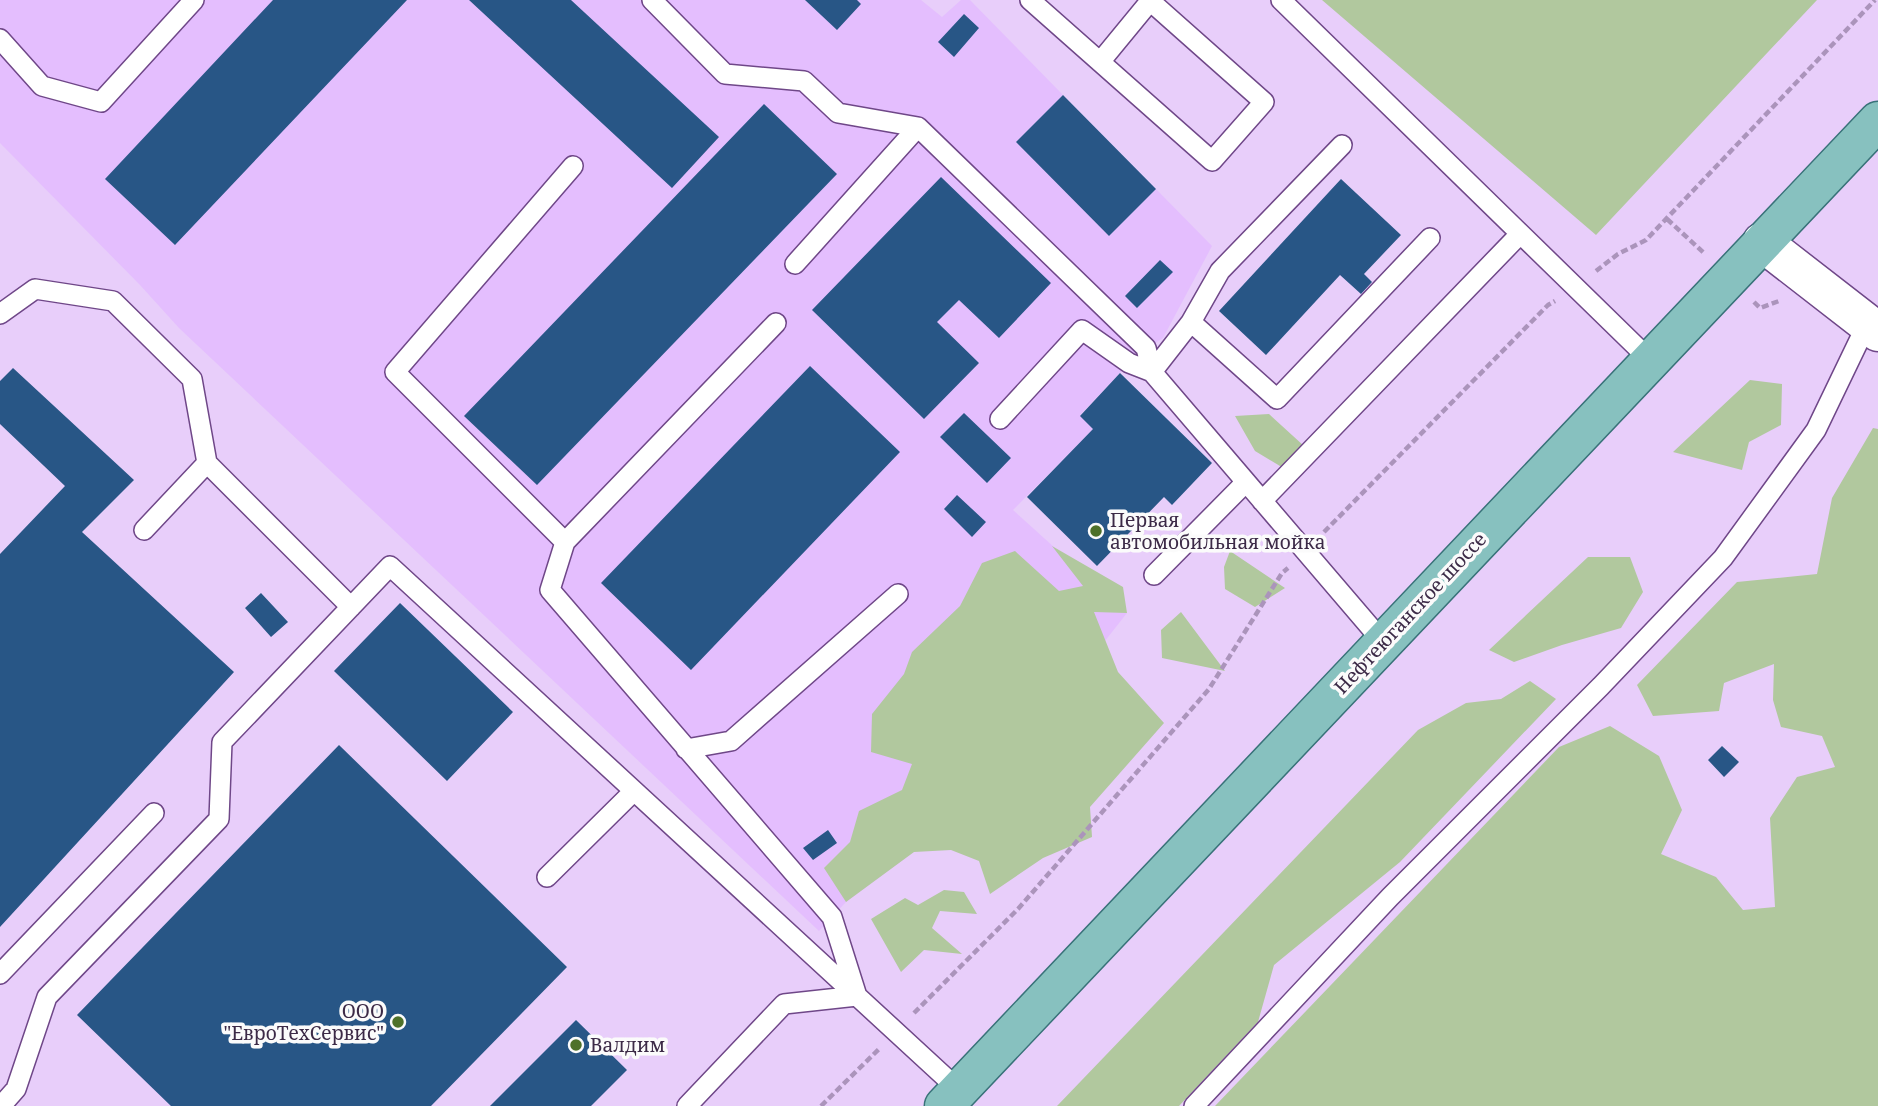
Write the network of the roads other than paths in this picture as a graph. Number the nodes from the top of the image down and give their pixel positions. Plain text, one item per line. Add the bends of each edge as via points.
1 (194, 0) edge
2 (652, 0) edge
3 (1030, 0) edge
4 (1150, 0) edge
5 (1281, 0) edge
6 (0, 39) edge
7 (1100, 62) junction
8 (1878, 121) edge
9 (918, 127) junction
10 (1342, 145) dead end
11 (573, 166) dead end
12 (1521, 234) junction
13 (1430, 238) dead end
14 (1762, 242) junction
15 (795, 264) dead end
16 (0, 314) edge
17 (1191, 322) junction
18 (776, 323) dead end
19 (1874, 324) edge
20 (1650, 360) junction
21 (1152, 372) junction
22 (1000, 419) dead end
23 (207, 463) junction
24 (1246, 482) junction
25 (1262, 501) junction
26 (144, 530) dead end
27 (565, 542) junction
28 (1154, 575) dead end
29 (898, 594) dead end
30 (351, 607) junction
31 (1383, 642) junction
32 (686, 749) junction
33 (634, 791) junction
34 (154, 813) dead end
35 (547, 877) dead end
36 (0, 974) edge
37 (857, 996) junction
38 (952, 1098) edge
39 (1, 1106) edge
40 (687, 1106) edge
41 (1194, 1106) edge

1 - 6 lane via 101,102 42,86
2 - 9 lane via 725,74 804,81 838,113
3 - 7 lane
4 - 7 lane
4 - 7 lane via 1264,102 1212,161
5 - 12 lane
8 - 14 main road, Нефтеюганское шоссе
9 - 15 lane
9 - 21 lane via 1146,348
10 - 17 lane via 1220,271
11 - 27 lane via 395,372
12 - 20 lane
12 - 25 lane
13 - 17 lane via 1277,399
14 - 19 street
14 - 20 main road, Нефтеюганское шоссе
16 - 23 lane via 35,289 113,301 192,379
17 - 21 lane
18 - 27 lane
19 - 41 lane via 1816,430 1723,558 1390,897
20 - 31 main road, Нефтеюганское шоссе
21 - 22 lane via 1129,363 1083,330
21 - 24 lane
23 - 26 lane
23 - 30 lane
24 - 25 lane
24 - 28 lane
25 - 31 lane
27 - 32 lane via 550,590
29 - 32 lane via 731,741
30 - 33 lane via 390,566
30 - 39 lane via 222,742 219,819 47,997 16,1089
31 - 38 main road, Нефтеюганское шоссе
32 - 37 lane via 832,917
33 - 35 lane
33 - 37 lane
34 - 36 lane
37 - 38 lane via 896,1031
37 - 40 lane via 785,1004

